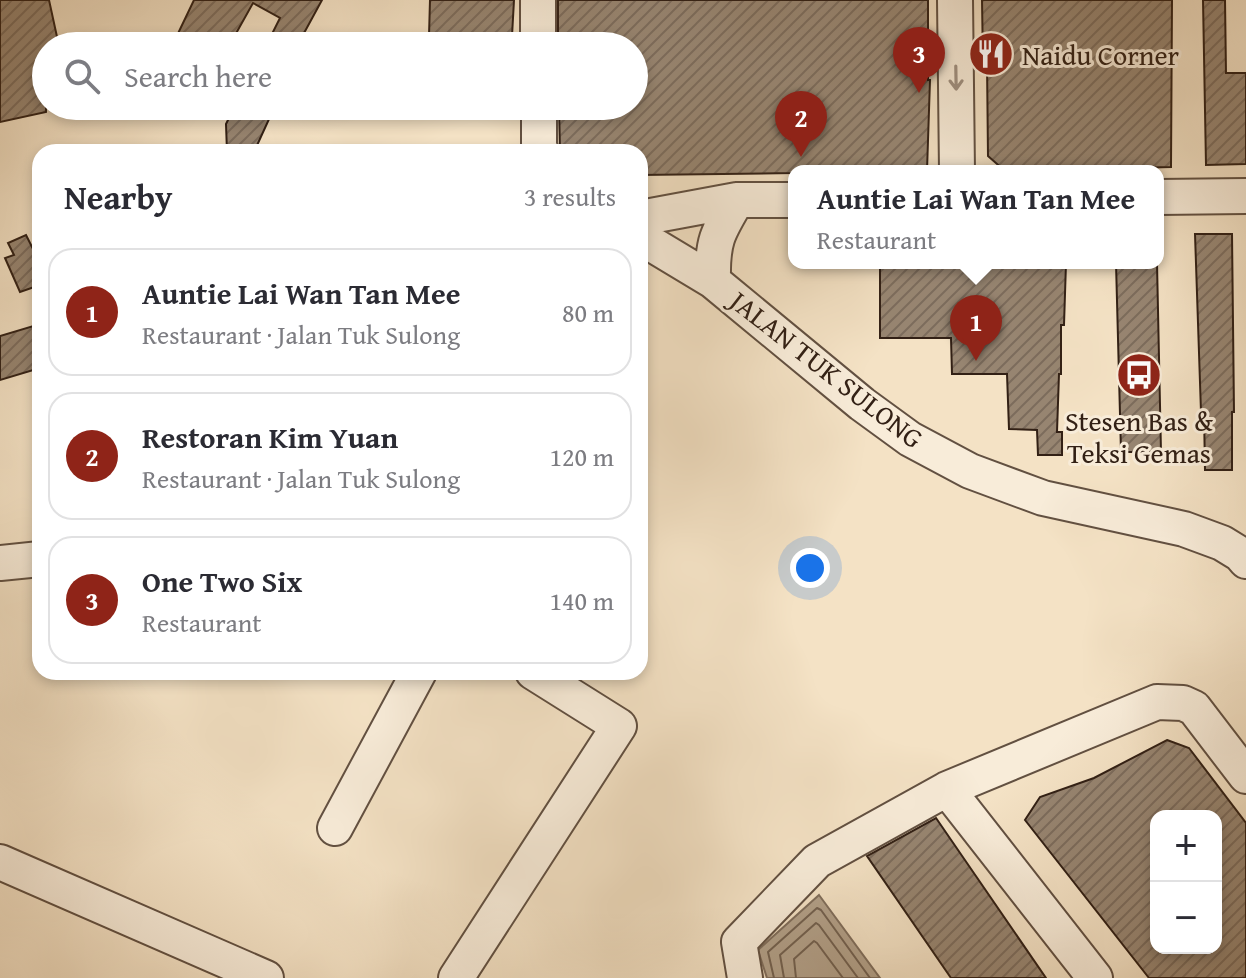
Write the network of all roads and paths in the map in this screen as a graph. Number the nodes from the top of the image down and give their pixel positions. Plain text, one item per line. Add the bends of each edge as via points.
1 (538, 0) edge
2 (955, 0) edge
3 (538, 32) edge
4 (539, 120) edge
5 (539, 144) edge
6 (957, 165) edge
7 (1246, 196) edge
8 (1164, 197) edge
9 (737, 200) junction
10 (788, 200) edge
11 (648, 217) edge
12 (648, 242) edge
13 (713, 281) junction
14 (32, 560) edge
15 (1246, 561) edge
16 (0, 563) edge
17 (415, 680) edge
18 (546, 680) edge
19 (1246, 776) edge
20 (947, 789) junction
21 (335, 828) dead end
22 (0, 862) edge
23 (266, 978) edge
24 (456, 978) edge
25 (745, 978) edge
26 (1095, 978) edge

1 - 3 street
2 -> 6 street
4 - 5 street
7 - 8 street
9 - 10 street
9 - 11 street
9 - 13 street via 719,230 712,255
12 - 13 street, JALAN TUK SULONG
13 - 15 street, JALAN TUK SULONG via 874,413 970,471 1043,498 1184,529 1222,543
14 - 16 street
17 - 21 street
18 - 24 street via 619,726
19 - 20 street via 1194,708 1157,702
20 - 25 street via 817,861 739,942
20 - 26 street
22 - 23 street

